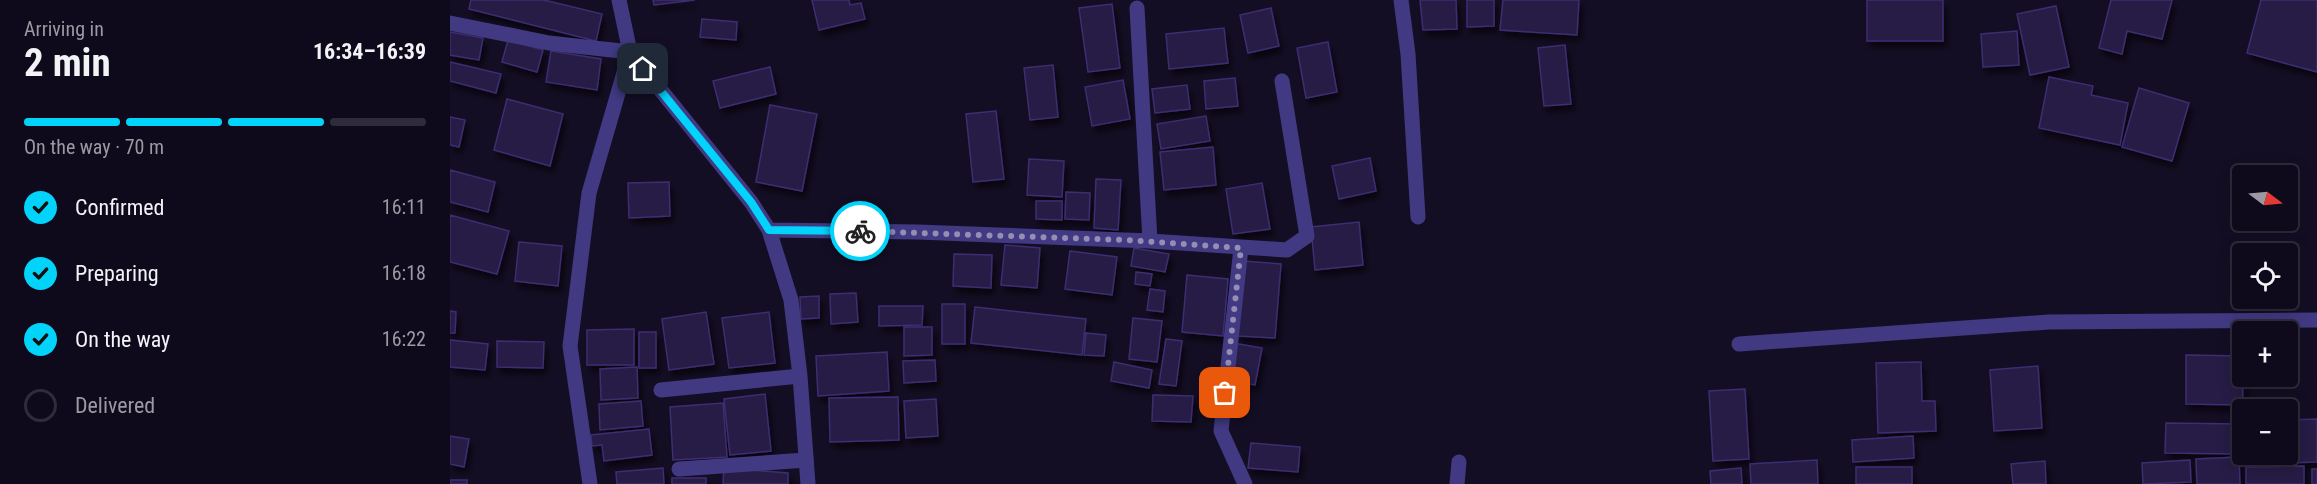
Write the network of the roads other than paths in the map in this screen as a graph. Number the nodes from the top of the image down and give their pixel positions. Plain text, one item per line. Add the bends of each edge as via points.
1 (619, 0) edge
2 (1401, 0) edge
3 (1137, 8) dead end
4 (450, 23) edge
5 (630, 52) junction
6 (1282, 81) dead end
7 (1418, 217) dead end
8 (769, 230) junction
9 (1150, 241) junction
10 (1241, 248) junction
11 (2317, 320) edge
12 (1739, 344) dead end
13 (800, 376) junction
14 (661, 390) dead end
15 (806, 460) junction
16 (1459, 462) dead end
17 (679, 469) dead end
18 (590, 484) edge
19 (808, 484) edge
20 (1245, 484) edge
21 (1457, 484) edge

1 - 5 street
2 - 7 street
3 - 9 street
4 - 5 street via 549,43
5 - 8 street via 751,202
5 - 18 street via 589,193 570,346
6 - 10 street via 1307,236 1287,250
8 - 9 street
8 - 13 street via 791,300
9 - 10 street
10 - 20 street via 1221,431
11 - 12 street via 2049,322
13 - 14 street
13 - 15 street
15 - 17 street
15 - 19 street
16 - 21 street

